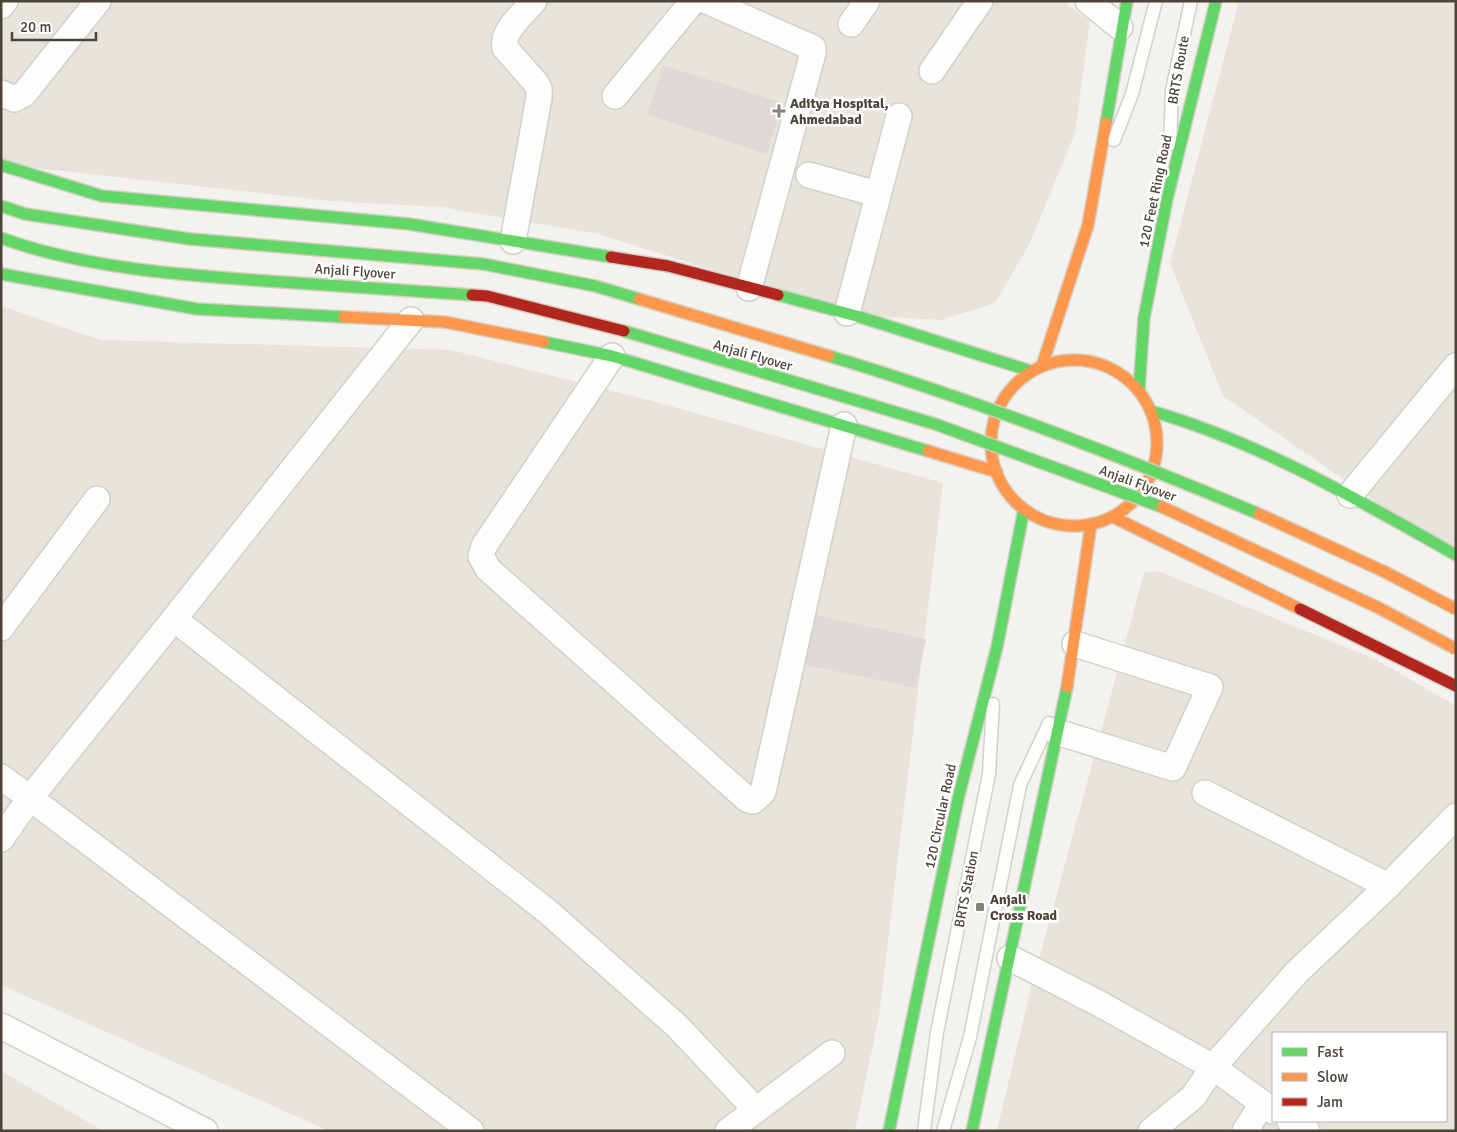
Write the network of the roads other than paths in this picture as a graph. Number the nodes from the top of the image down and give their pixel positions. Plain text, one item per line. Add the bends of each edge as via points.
1 (5, 1) edge
2 (98, 1) edge
3 (534, 1) edge
4 (693, 1) edge
5 (707, 1) edge
6 (867, 1) edge
7 (980, 1) edge
8 (1088, 1) edge
9 (1127, 1) edge
10 (1156, 1) edge
11 (1191, 1) edge
12 (1216, 1) edge
13 (1, 6) edge
14 (851, 24) dead end
15 (1120, 27) junction
16 (932, 71) dead end
17 (1, 93) edge
18 (615, 96) dead end
19 (899, 116) dead end
20 (1, 165) edge
21 (809, 174) dead end
22 (1098, 179) junction
23 (877, 194) junction
24 (1167, 199) junction
25 (1, 206) edge
26 (1, 238) edge
27 (513, 241) junction
28 (1, 274) edge
29 (750, 288) junction
30 (847, 313) junction
31 (411, 320) junction
32 (612, 356) junction
33 (1456, 366) edge
34 (1037, 368) junction
35 (1139, 391) junction
36 (1151, 412) junction
37 (844, 426) junction
38 (996, 472) junction
39 (1350, 495) junction
40 (97, 500) dead end
41 (1024, 509) junction
42 (1113, 516) junction
43 (1091, 524) junction
44 (1456, 555) edge
45 (1456, 610) edge
46 (174, 618) junction
47 (1, 628) edge
48 (1075, 644) junction
49 (997, 646) junction
50 (1456, 649) edge
51 (1068, 682) junction
52 (1456, 686) edge
53 (1057, 732) junction
54 (1, 777) edge
55 (1205, 793) dead end
56 (30, 798) junction
57 (1456, 816) edge
58 (1, 839) edge
59 (1388, 886) junction
60 (1010, 958) junction
61 (1, 1026) edge
62 (832, 1053) dead end
63 (1213, 1067) junction
64 (1268, 1108) edge
65 (756, 1110) junction
66 (1292, 1122) edge
67 (205, 1131) edge
68 (470, 1131) edge
69 (728, 1131) edge
70 (890, 1131) edge
71 (924, 1131) edge
72 (943, 1131) edge
73 (972, 1131) edge
74 (1151, 1131) edge
75 (1245, 1131) edge
76 (1308, 1131) edge

1 - 13 street
2 - 17 street via 24,94 14,98
3 - 27 street via 508,33 504,43 536,82 540,98
4 - 18 street
5 - 29 street via 813,48
6 - 14 street
7 - 16 street
8 - 15 street
9 - 15 main road
10 - 22 lane via 1132,94
11 - 24 lane, BRTS Route via 1172,90
12 - 24 main road, 120 Feet Ring Road
15 - 22 main road
19 - 23 street
20 - 27 main road via 102,196 409,224
21 - 23 street
22 - 34 main road via 1071,285
23 - 30 street
24 - 35 main road, 120 Feet Ring Road via 1144,318
25 - 45 main road, Anjali Flyover, bridge via 25,214 190,239 483,264 595,286 852,363 1014,416 1268,518 1385,572
26 - 50 main road, Anjali Flyover, bridge via 106,264 191,276 487,296 578,318 935,424 1168,509 1379,608
27 - 29 main road via 668,266
28 - 31 main road via 197,309
29 - 30 main road
30 - 34 main road
31 - 32 main road via 446,322
31 - 46 street
32 - 37 main road
32 - 37 street via 484,546 482,556 488,569 748,800 753,801 763,792
33 - 39 street
34 - 35 main road via 1068,359 1094,362 1119,373
34 - 38 main road via 1018,381 998,407 991,440
35 - 36 main road
36 - 39 main road via 1199,425
36 - 42 main road via 1157,436 1156,460 1147,483 1133,502
37 - 38 main road
38 - 41 main road via 1008,493
39 - 44 main road
40 - 47 street
41 - 43 main road via 1045,520 1067,526
41 - 49 main road, 120 Circular Road
42 - 43 main road
42 - 52 main road
43 - 48 main road
46 - 56 street
46 - 65 street via 546,911 677,1026
48 - 51 main road
48 - 53 street via 1210,687 1173,768
49 - 70 main road, 120 Circular Road via 958,799
49 - 71 lane, BRTS Station via 989,774 937,1032
51 - 53 main road
51 - 72 lane via 1020,785 970,1036
53 - 60 main road
54 - 56 street
55 - 59 street
56 - 58 street
56 - 68 street
57 - 59 street
59 - 63 street via 1297,972
60 - 63 street
60 - 73 main road
61 - 67 street
62 - 65 street
63 - 64 street
63 - 74 street via 1193,1097
64 - 75 street
65 - 69 street
66 - 76 street

